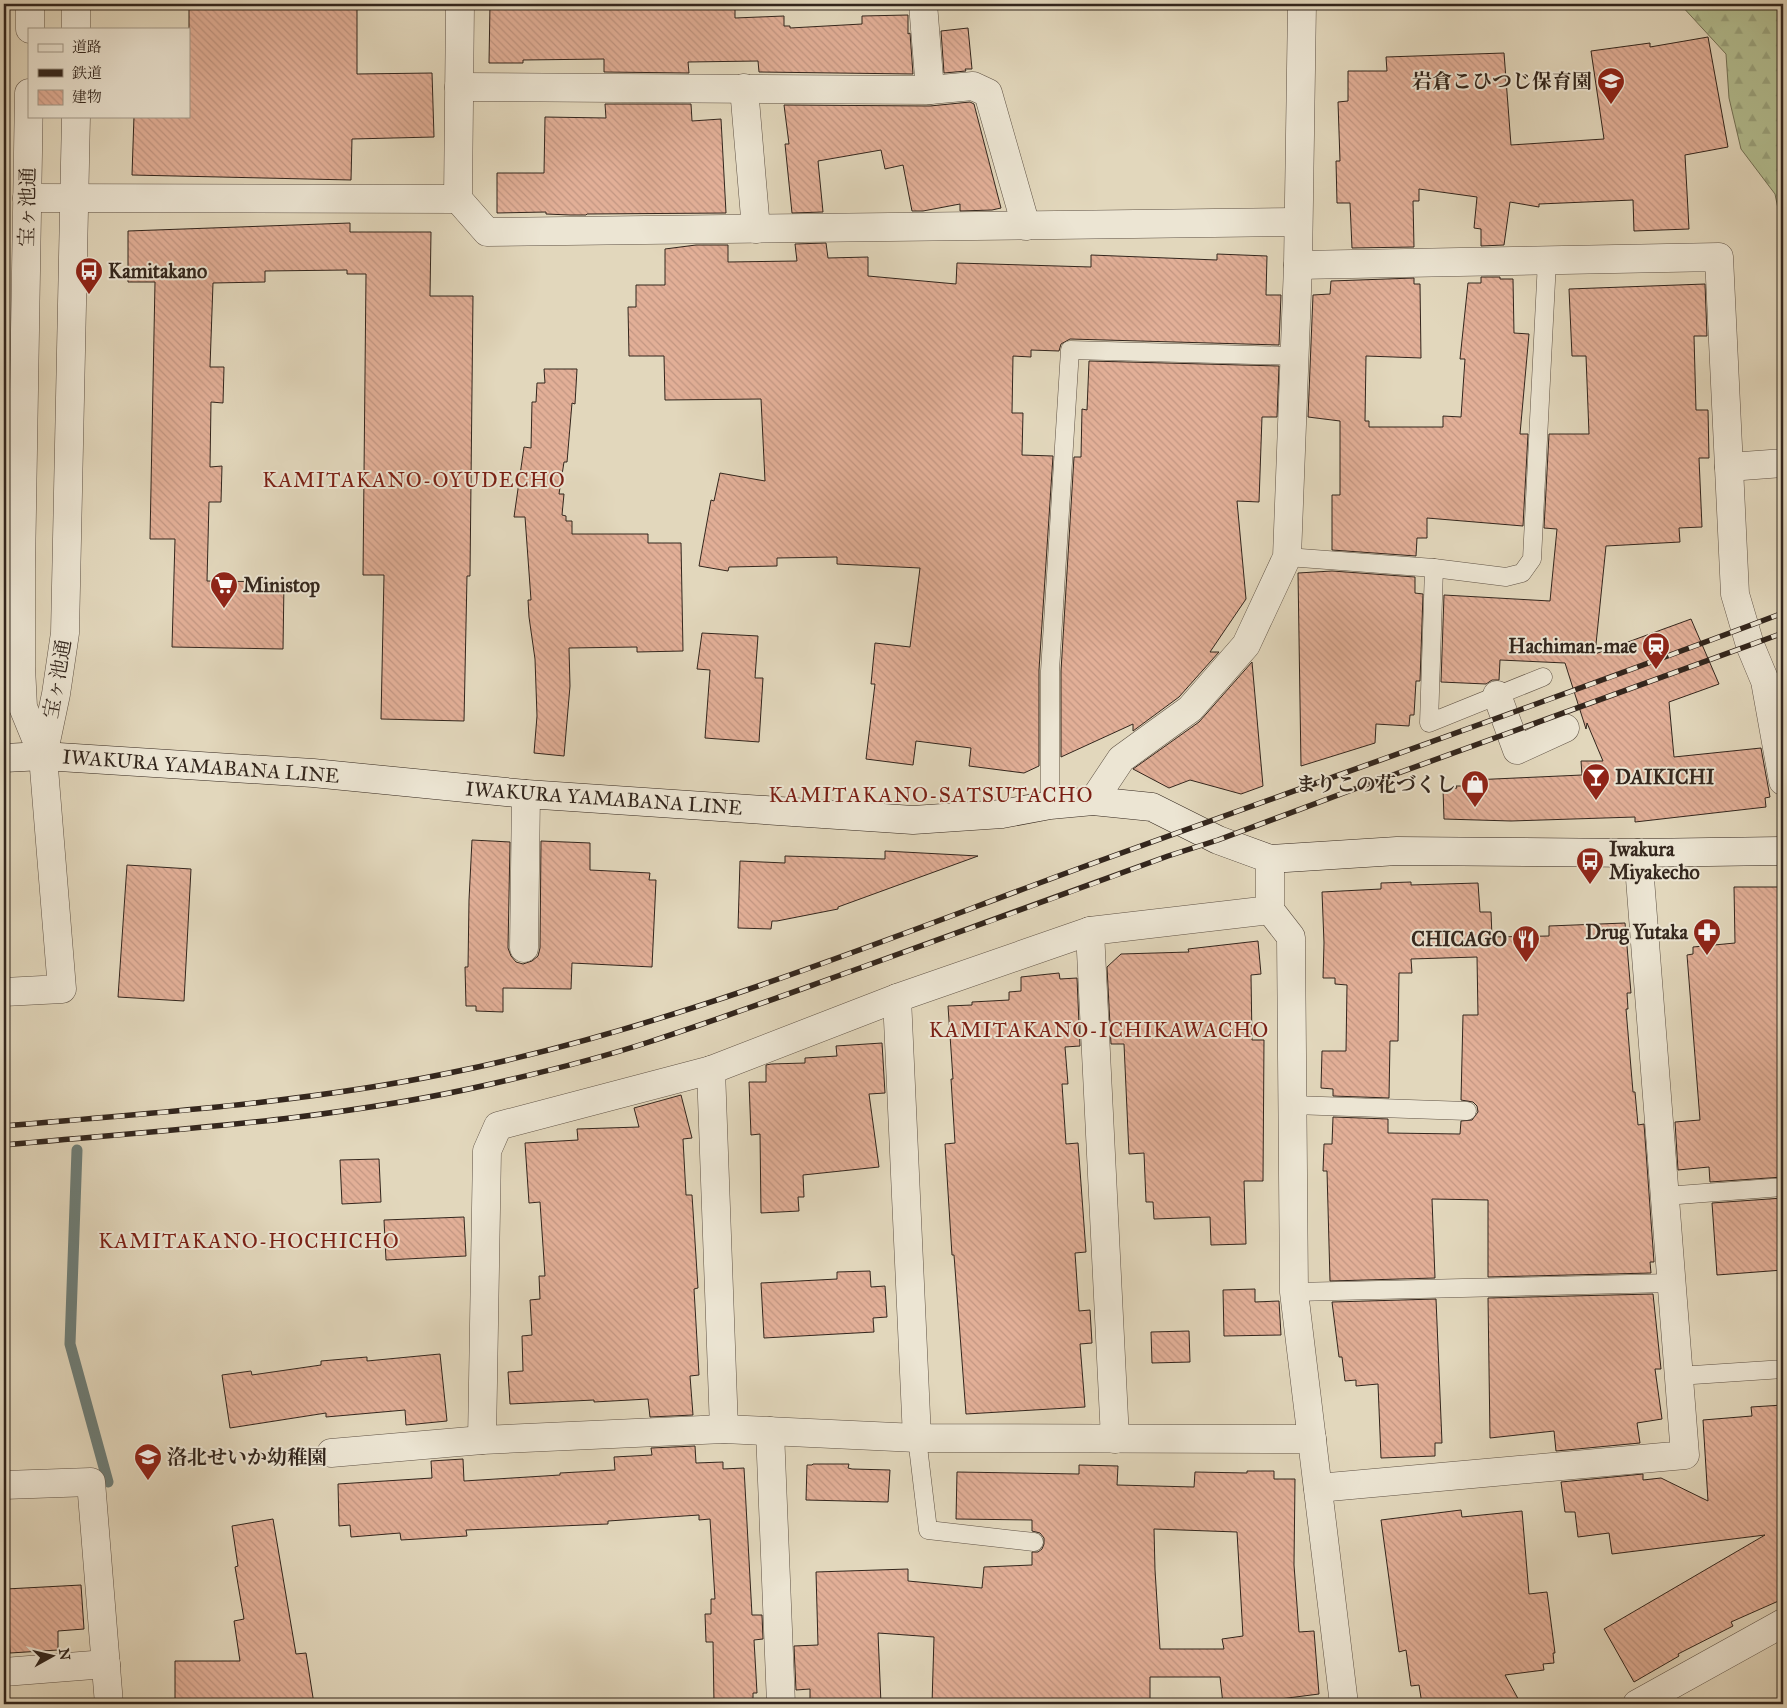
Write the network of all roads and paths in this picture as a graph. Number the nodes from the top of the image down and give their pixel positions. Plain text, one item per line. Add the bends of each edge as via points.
1 (30, 4) edge
2 (76, 4) edge
3 (460, 4) edge
4 (924, 4) edge
5 (1302, 4) edge
6 (30, 28) edge
7 (76, 28) edge
8 (459, 86) junction
9 (744, 88) junction
10 (930, 90) junction
11 (29, 118) edge
12 (76, 118) edge
13 (27, 198) junction
14 (75, 198) junction
15 (458, 199) junction
16 (1298, 222) junction
17 (1026, 226) junction
18 (756, 229) junction
19 (1547, 261) junction
20 (1298, 264) junction
21 (1295, 356) junction
22 (1783, 462) edge
23 (1730, 467) junction
24 (23, 483) junction
25 (4, 508) edge
26 (1287, 557) junction
27 (1434, 568) junction
28 (1543, 677) dead end
29 (1497, 695) junction
30 (1565, 728) dead end
31 (4, 738) edge
32 (43, 756) junction
33 (4, 758) edge
34 (1783, 781) edge
35 (526, 794) junction
36 (1093, 801) junction
37 (1050, 805) junction
38 (1783, 851) edge
39 (1638, 853) junction
40 (1270, 859) junction
41 (1270, 910) junction
42 (1090, 931) junction
43 (524, 948) dead end
44 (4, 992) edge
45 (897, 998) junction
46 (711, 1070) junction
47 (1293, 1105) junction
48 (1467, 1111) dead end
49 (1783, 1187) edge
50 (1665, 1196) junction
51 (1672, 1283) junction
52 (1294, 1292) junction
53 (1783, 1370) edge
54 (1678, 1376) junction
55 (724, 1429) junction
56 (770, 1431) junction
57 (917, 1438) junction
58 (1115, 1439) junction
59 (1312, 1439) junction
60 (482, 1440) junction
61 (331, 1452) dead end
62 (4, 1485) edge
63 (1318, 1488) junction
64 (1034, 1542) dead end
65 (1783, 1623) edge
66 (106, 1664) junction
67 (4, 1672) edge
68 (109, 1704) edge
69 (781, 1704) edge
70 (1344, 1704) edge
71 (1637, 1704) edge

1 - 6 street
2 - 7 street
3 - 8 street
4 - 10 street
5 - 16 street
8 - 9 street
8 - 15 street
9 - 10 street
9 - 18 street
10 - 17 street via 973,86 988,93
11 - 13 street, 宝ヶ池通
12 - 14 street, 宝ヶ池通
13 - 14 street
13 - 24 street, 宝ヶ池通
14 - 15 street
14 - 32 street, 宝ヶ池通 via 65,633
15 - 18 street via 487,232
16 - 17 street
16 - 20 street
17 - 18 street
19 - 20 street
19 - 23 street via 1719,256
19 - 27 lane via 1532,559 1522,573 1506,577
20 - 21 street
21 - 26 street
21 - 37 lane via 1070,350 1050,671
22 - 23 street
23 - 34 street via 1735,594 1765,681
24 - 25 street
24 - 32 street, 宝ヶ池通 via 20,568 23,707
26 - 27 lane
26 - 36 street via 1246,645 1190,709 1121,759
27 - 29 lane via 1429,723
28 - 29 lane
29 - 30 street via 1517,750
31 - 32 street
32 - 33 street
32 - 35 street, IWAKURA YAMABANA LINE via 314,773
32 - 44 street via 62,989
35 - 37 street, IWAKURA YAMABANA LINE via 913,820 1002,814
35 - 43 street
36 - 37 street, IWAKURA YAMABANA LINE
36 - 40 street, IWAKURA YAMABANA LINE via 1152,807 1218,840
38 - 39 street, IWAKURA YAMABANA LINE
39 - 40 street, IWAKURA YAMABANA LINE via 1397,851
39 - 50 street
40 - 41 street
41 - 42 street
41 - 47 street via 1291,937
42 - 45 street
42 - 58 street
45 - 46 street
45 - 57 street
46 - 55 street
46 - 60 street via 498,1126 487,1151
47 - 48 lane
47 - 52 street
49 - 50 lane
50 - 51 street
51 - 52 lane
51 - 54 street
52 - 59 street
53 - 54 lane
54 - 63 street via 1685,1454
55 - 56 street
55 - 60 street
56 - 57 street
56 - 69 street
57 - 58 street
57 - 64 lane via 928,1530
58 - 59 street
59 - 63 street
60 - 61 street
62 - 66 street via 92,1482
63 - 70 street
65 - 71 street
66 - 67 street
66 - 68 street

